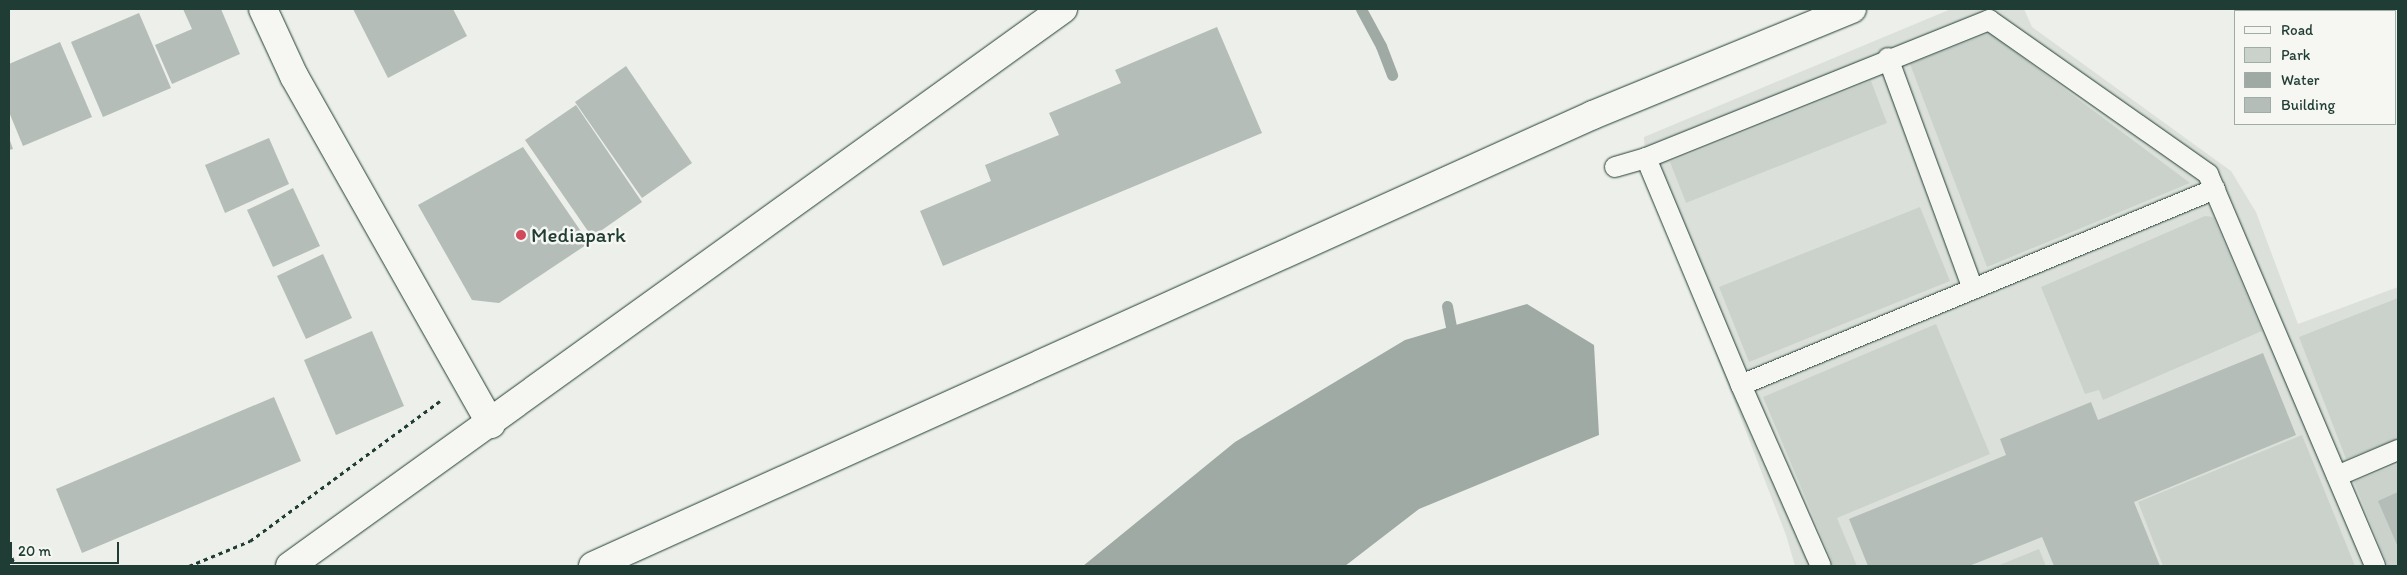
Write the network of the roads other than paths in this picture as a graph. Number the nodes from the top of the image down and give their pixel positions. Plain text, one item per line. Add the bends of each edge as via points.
1 (263, 9) edge
2 (1063, 9) edge
3 (1852, 9) edge
4 (1888, 58) junction
5 (1646, 158) junction
6 (1616, 167) dead end
7 (2216, 190) junction
8 (1973, 289) junction
9 (1741, 385) junction
10 (491, 424) junction
11 (2398, 450) edge
12 (2337, 476) junction
13 (290, 566) edge
14 (593, 566) edge
15 (1821, 566) edge
16 (2375, 566) edge

1 - 10 street via 294,76
2 - 10 street
3 - 14 street via 1593,115
4 - 5 lane
4 - 7 lane via 1989,20 2208,174
4 - 8 lane
5 - 6 lane
5 - 9 lane
7 - 8 lane
7 - 12 lane
8 - 9 lane
9 - 15 lane
10 - 13 street
11 - 12 lane
12 - 16 lane

